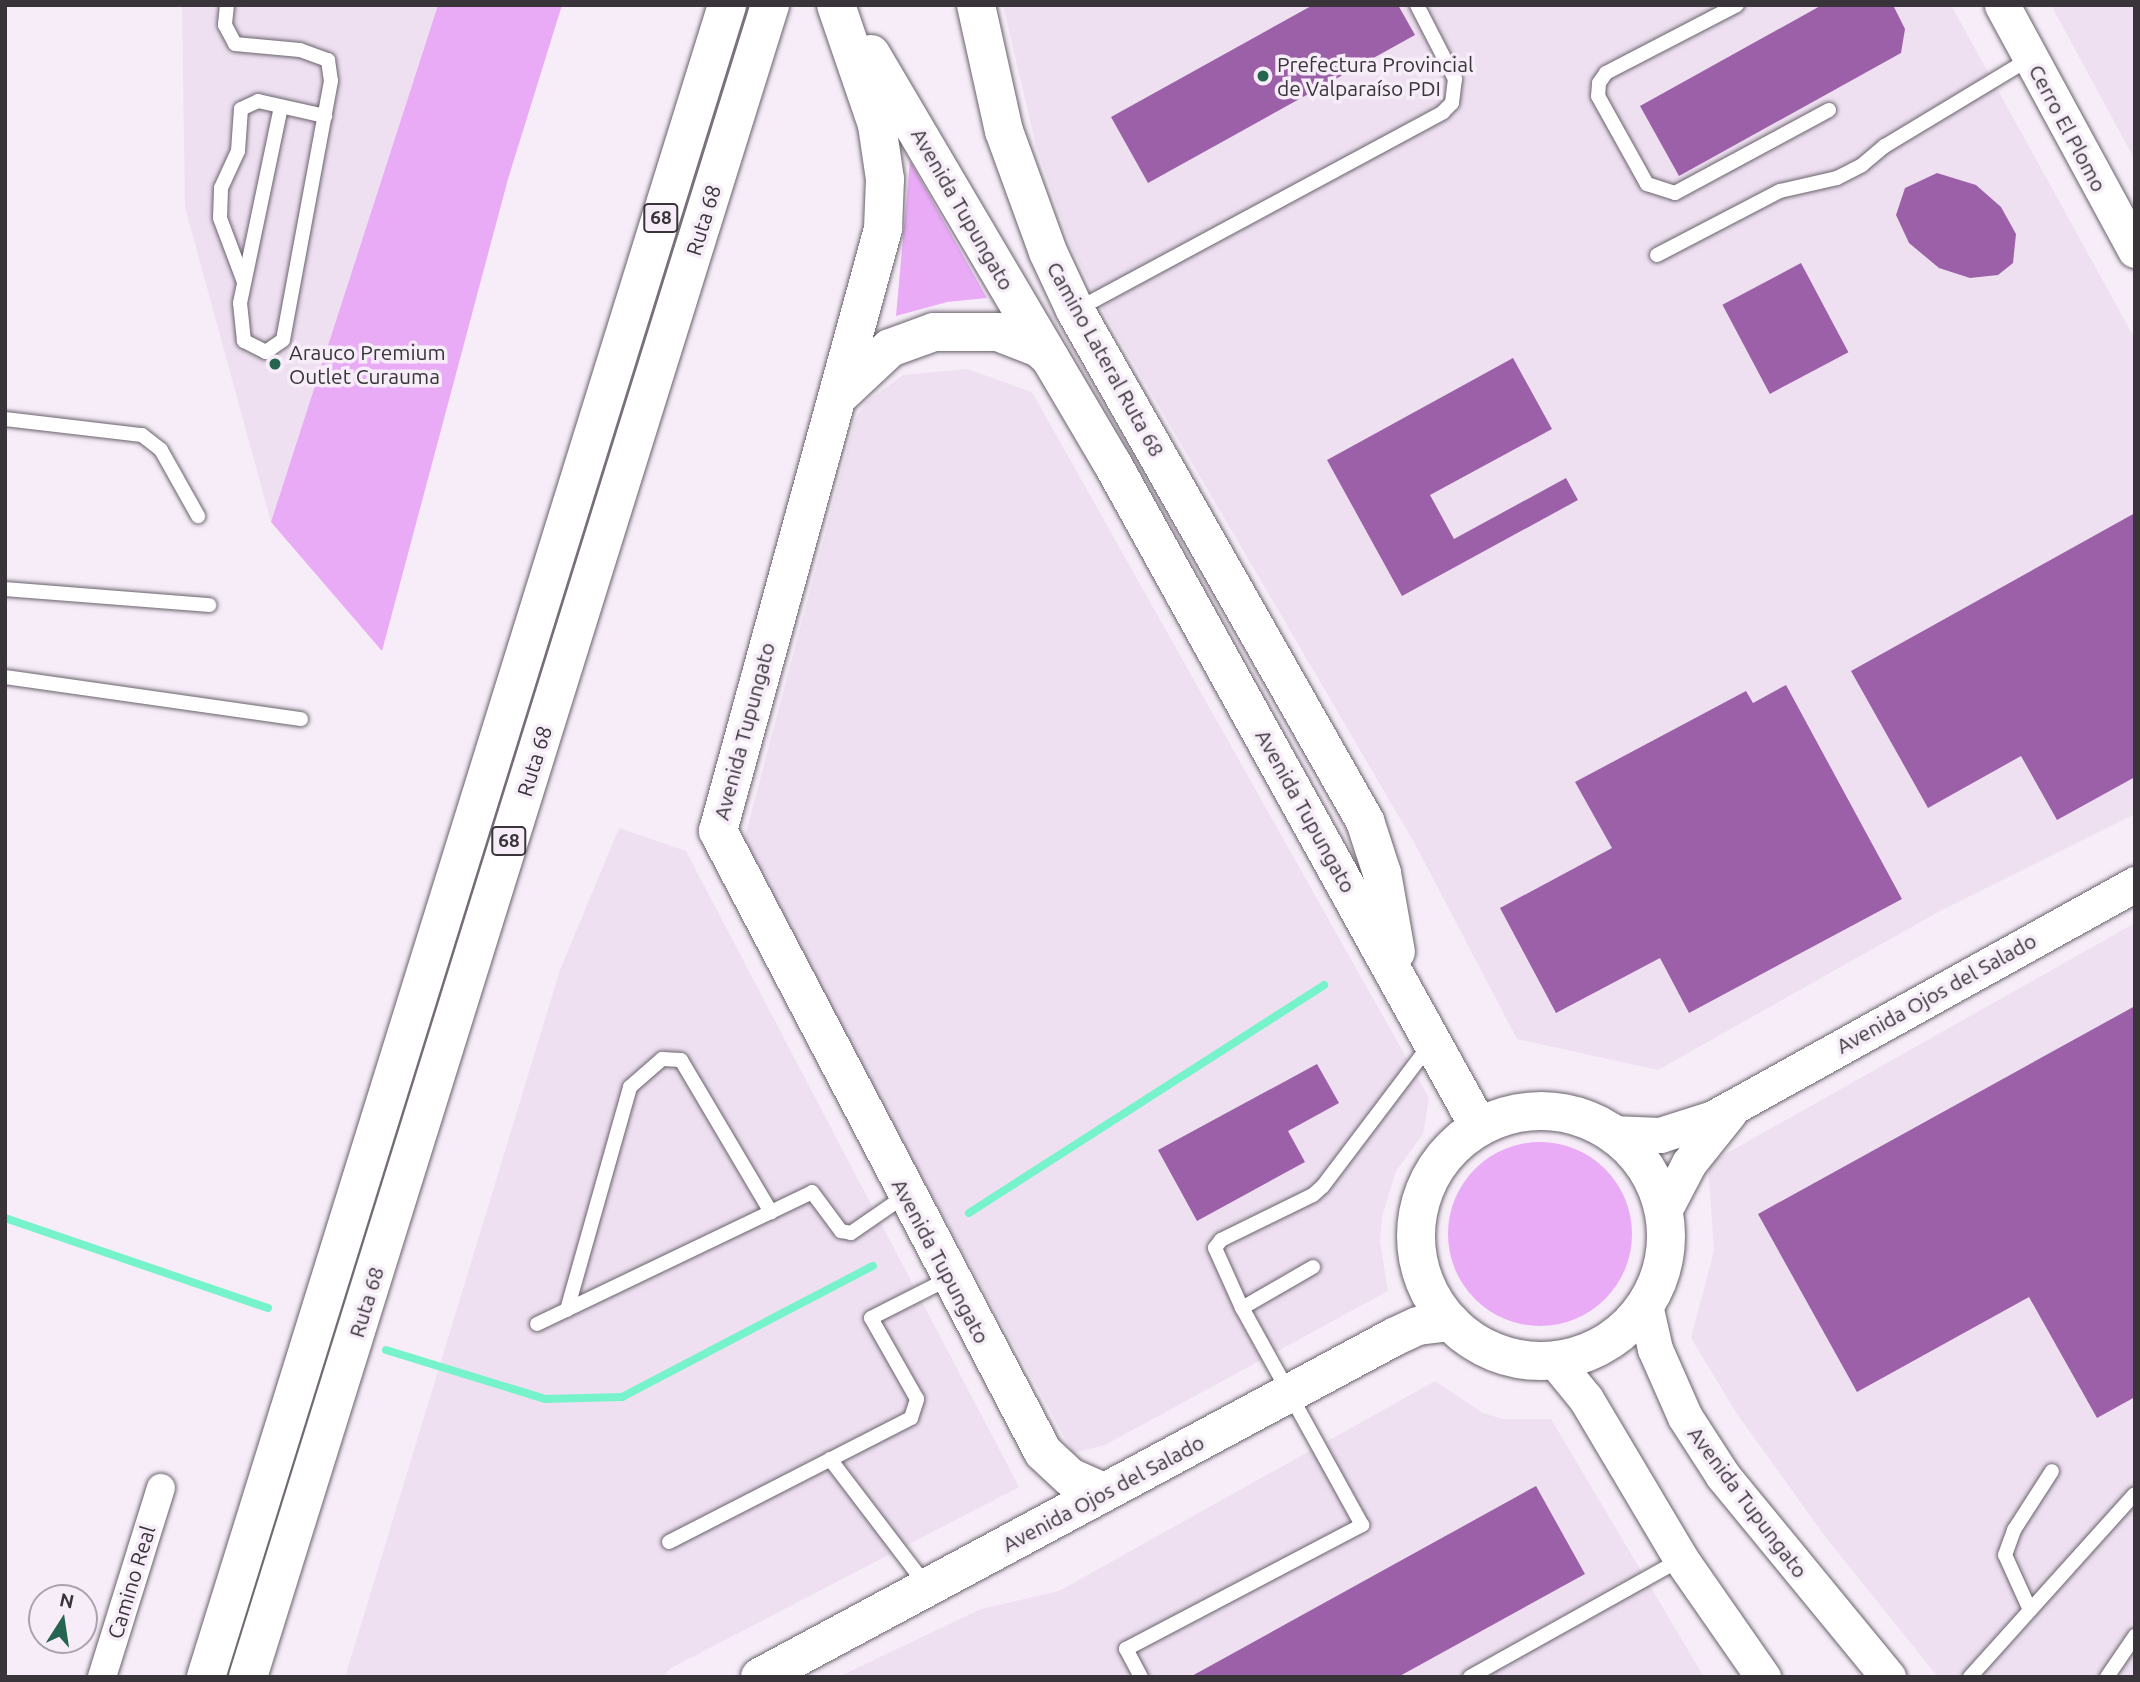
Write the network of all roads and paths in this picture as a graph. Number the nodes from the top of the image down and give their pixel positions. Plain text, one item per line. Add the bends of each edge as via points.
1 (227, 5) edge
2 (727, 5) edge
3 (770, 5) edge
4 (838, 5) edge
5 (976, 5) edge
6 (1417, 5) edge
7 (1737, 5) edge
8 (2002, 5) edge
9 (2031, 58) junction
10 (281, 107) junction
11 (1829, 110) dead end
12 (325, 116) junction
13 (2135, 250) edge
14 (1657, 255) dead end
15 (244, 282) junction
16 (1075, 310) junction
17 (1051, 360) junction
18 (840, 395) junction
19 (5, 419) edge
20 (1188, 507) joint
21 (198, 516) dead end
22 (5, 589) edge
23 (209, 605) dead end
24 (5, 677) edge
25 (301, 719) dead end
26 (2135, 884) edge
27 (1410, 1001) junction
28 (1432, 1042) junction
29 (1738, 1102) junction
30 (1479, 1127) junction
31 (1612, 1133) junction
32 (906, 1195) junction
33 (1664, 1211) junction
34 (771, 1212) junction
35 (1313, 1267) dead end
36 (950, 1278) junction
37 (1645, 1305) junction
38 (1242, 1308) junction
39 (567, 1310) junction
40 (1451, 1322) junction
41 (537, 1324) dead end
42 (1554, 1360) junction
43 (1289, 1393) junction
44 (830, 1458) junction
45 (2052, 1471) dead end
46 (161, 1488) dead end
47 (1104, 1492) junction
48 (2135, 1494) edge
49 (669, 1542) dead end
50 (1681, 1559) junction
51 (928, 1587) junction
52 (2030, 1610) junction
53 (2135, 1636) edge
54 (102, 1677) edge
55 (206, 1677) edge
56 (248, 1677) edge
57 (760, 1677) edge
58 (1142, 1677) edge
59 (1469, 1677) edge
60 (1763, 1677) edge
61 (1888, 1677) edge
62 (1970, 1677) edge
63 (2107, 1677) edge

1 - 12 lane via 225,26 235,44 300,50 328,60 331,81
2 - 55 main road, Ruta 68 / 68
3 - 56 main road, Ruta 68 / 68
4 - 17 main road, Avenida Tupungato
4 - 18 main road, Avenida Tupungato via 877,125 885,204 878,254
5 - 16 main road, Camino Lateral Ruta 68 via 1004,131 1024,192
6 - 16 lane via 1455,79 1452,103 1443,112
7 - 11 lane via 1606,73 1599,83 1598,96 1647,184 1675,193
8 - 9 street, Cerro El Plomo
9 - 13 street, Cerro El Plomo
9 - 14 lane via 1854,170 1780,191
10 - 12 lane
10 - 15 lane
10 - 15 lane via 258,101 241,109 238,151 221,188 220,218
12 - 15 lane via 282,341 266,352 244,341 240,303
16 - 20 main road, Camino Lateral Ruta 68
17 - 18 main road via 1039,348 998,332 934,332 881,355
17 - 27 main road, Avenida Tupungato
18 - 32 main road, Avenida Tupungato via 718,831
19 - 21 lane via 142,435 161,450
20 - 27 main road, Avenida Tupungato via 1365,821 1382,873 1394,945
22 - 23 lane
24 - 25 lane
26 - 29 street, Avenida Ojos del Salado
27 - 28 main road, Avenida Tupungato
28 - 30 main road, Avenida Tupungato
28 - 38 lane via 1323,1186 1221,1240 1215,1248
29 - 31 street, Avenida Ojos del Salado via 1713,1118 1660,1135
29 - 33 street, Avenida Ojos del Salado via 1689,1163
30 - 31 main road, Avenida Ojos del Salado via 1500,1117 1546,1111 1570,1114
30 - 40 main road, Avenida Ojos del Salado via 1444,1156 1422,1195 1417,1218 1417,1252 1425,1285
31 - 33 main road, Avenida Ojos del Salado via 1646,1167
32 - 34 lane via 851,1233 841,1231 812,1192
32 - 36 main road, Avenida Tupungato
33 - 37 main road, Avenida Ojos del Salado via 1664,1260
34 - 39 lane
34 - 39 lane via 681,1060 662,1059 630,1087
35 - 38 lane
36 - 44 lane via 871,1318 918,1399 911,1418
36 - 47 main road, Avenida Tupungato via 1043,1452 1070,1476
37 - 42 main road, Avenida Ojos del Salado via 1605,1343
37 - 61 street, Avenida Tupungato via 1654,1349 1685,1417 1732,1486
38 - 43 lane
39 - 41 lane
40 - 42 main road, Avenida Ojos del Salado via 1498,1353
40 - 43 main road, Avenida Ojos del Salado via 1418,1326
42 - 50 street via 1586,1399
43 - 47 main road, Avenida Ojos del Salado
43 - 58 lane via 1362,1525 1126,1649
44 - 49 lane
44 - 51 lane
45 - 52 lane via 2014,1530 2005,1555
46 - 54 street, Camino Real
47 - 51 main road, Avenida Ojos del Salado
48 - 52 lane
50 - 59 lane
50 - 60 street
51 - 57 main road, Avenida Ojos del Salado
52 - 62 lane
53 - 63 lane

